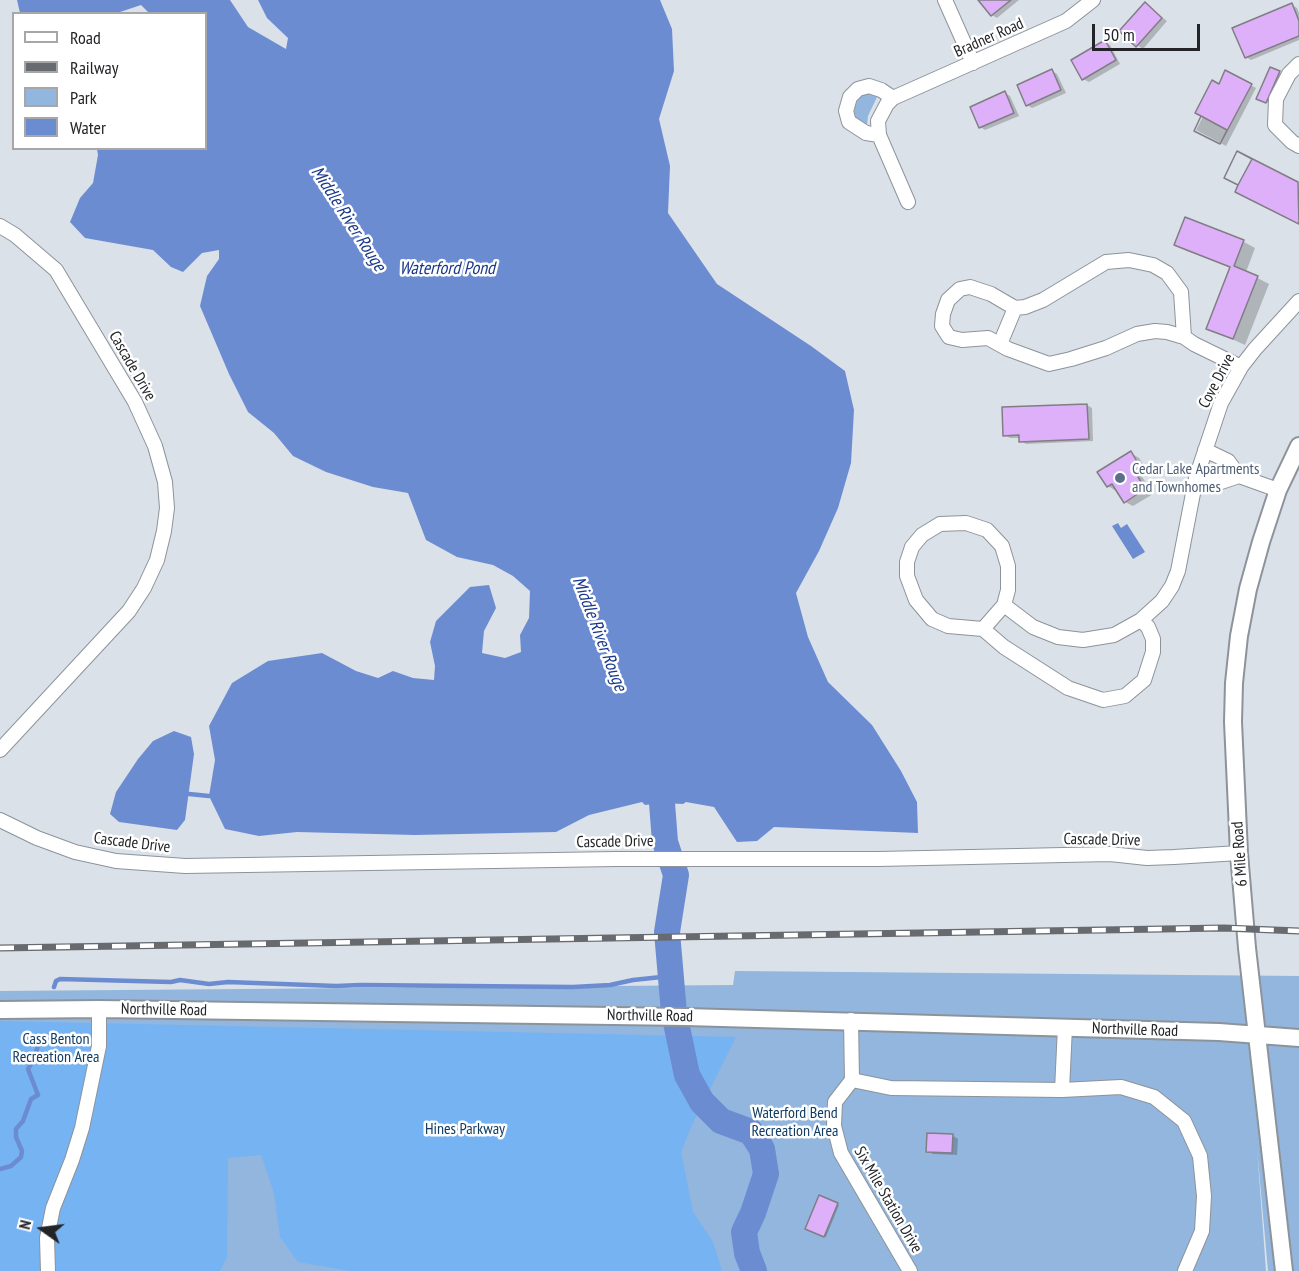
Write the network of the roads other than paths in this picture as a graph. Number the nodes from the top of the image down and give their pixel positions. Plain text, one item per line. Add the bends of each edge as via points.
1 (945, 0) edge
2 (1094, 0) edge
3 (973, 63) junction
4 (1299, 64) edge
5 (893, 98) junction
6 (879, 135) junction
7 (1299, 146) edge
8 (908, 202) dead end
9 (0, 226) edge
10 (1299, 301) edge
11 (1015, 308) junction
12 (1184, 337) junction
13 (1000, 344) junction
14 (1241, 367) junction
15 (1299, 446) edge
16 (1205, 450) junction
17 (1239, 476) junction
18 (1196, 478) junction
19 (1278, 490) junction
20 (1004, 605) junction
21 (1141, 620) junction
22 (983, 629) junction
23 (0, 750) edge
24 (0, 820) edge
25 (1239, 853) junction
26 (99, 1009) junction
27 (0, 1011) edge
28 (851, 1020) junction
29 (1065, 1027) junction
30 (1257, 1035) junction
31 (1299, 1038) edge
32 (852, 1080) junction
33 (1062, 1090) junction
34 (48, 1271) edge
35 (910, 1271) edge
36 (1185, 1271) edge
37 (1284, 1271) edge

1 - 3 street
2 - 3 street, Bradner Road via 1066,21
3 - 5 street, Bradner Road
4 - 7 street via 1276,99 1275,125
5 - 6 street via 878,121
5 - 6 street via 869,86 850,97 846,111 849,122 866,134
6 - 8 street
9 - 23 street, Cascade Drive via 56,270 130,393 155,446 167,508 157,560 129,611
10 - 14 street, Cove Drive
11 - 12 street via 1043,300 1106,262 1129,260 1154,265 1167,273 1181,292
11 - 13 street
11 - 13 street via 970,287 960,289 948,300 942,326 949,337 988,338
12 - 13 street via 1167,332 1137,334 1106,348 1049,364
12 - 14 street
14 - 16 street, Cove Drive via 1221,403
15 - 19 street, 6 Mile Road
16 - 17 street via 1228,461
16 - 18 street, Cove Drive
17 - 18 street via 1221,482
17 - 19 street
18 - 21 street, Cove Drive via 1173,586
19 - 25 street, 6 Mile Road via 1248,589 1233,682
20 - 21 street, Cove Drive via 1033,627 1058,637 1083,640 1114,635
20 - 22 street
20 - 22 street via 1008,566 1002,546 987,530 966,523 940,524 922,535 912,547 908,562 907,576 916,600 932,619 948,626
21 - 22 street via 1153,639 1154,652 1144,680 1125,696 1103,700 1068,688
24 - 25 street, Cascade Drive via 75,852 116,861 185,866 1110,854 1147,858
25 - 30 street, 6 Mile Road
26 - 27 street, Northville Road
26 - 28 street, Northville Road
26 - 34 street via 99,1046 82,1128 55,1201 47,1238
28 - 29 street, Northville Road
28 - 32 street
29 - 30 street, Northville Road
29 - 33 street
30 - 31 street, Northville Road
30 - 37 street, 6 Mile Road
32 - 33 street via 891,1088
32 - 35 street, Six Mile Station Drive via 835,1102 834,1126 842,1153
33 - 36 street via 1121,1087 1154,1097 1184,1121 1200,1156 1204,1196 1202,1231

